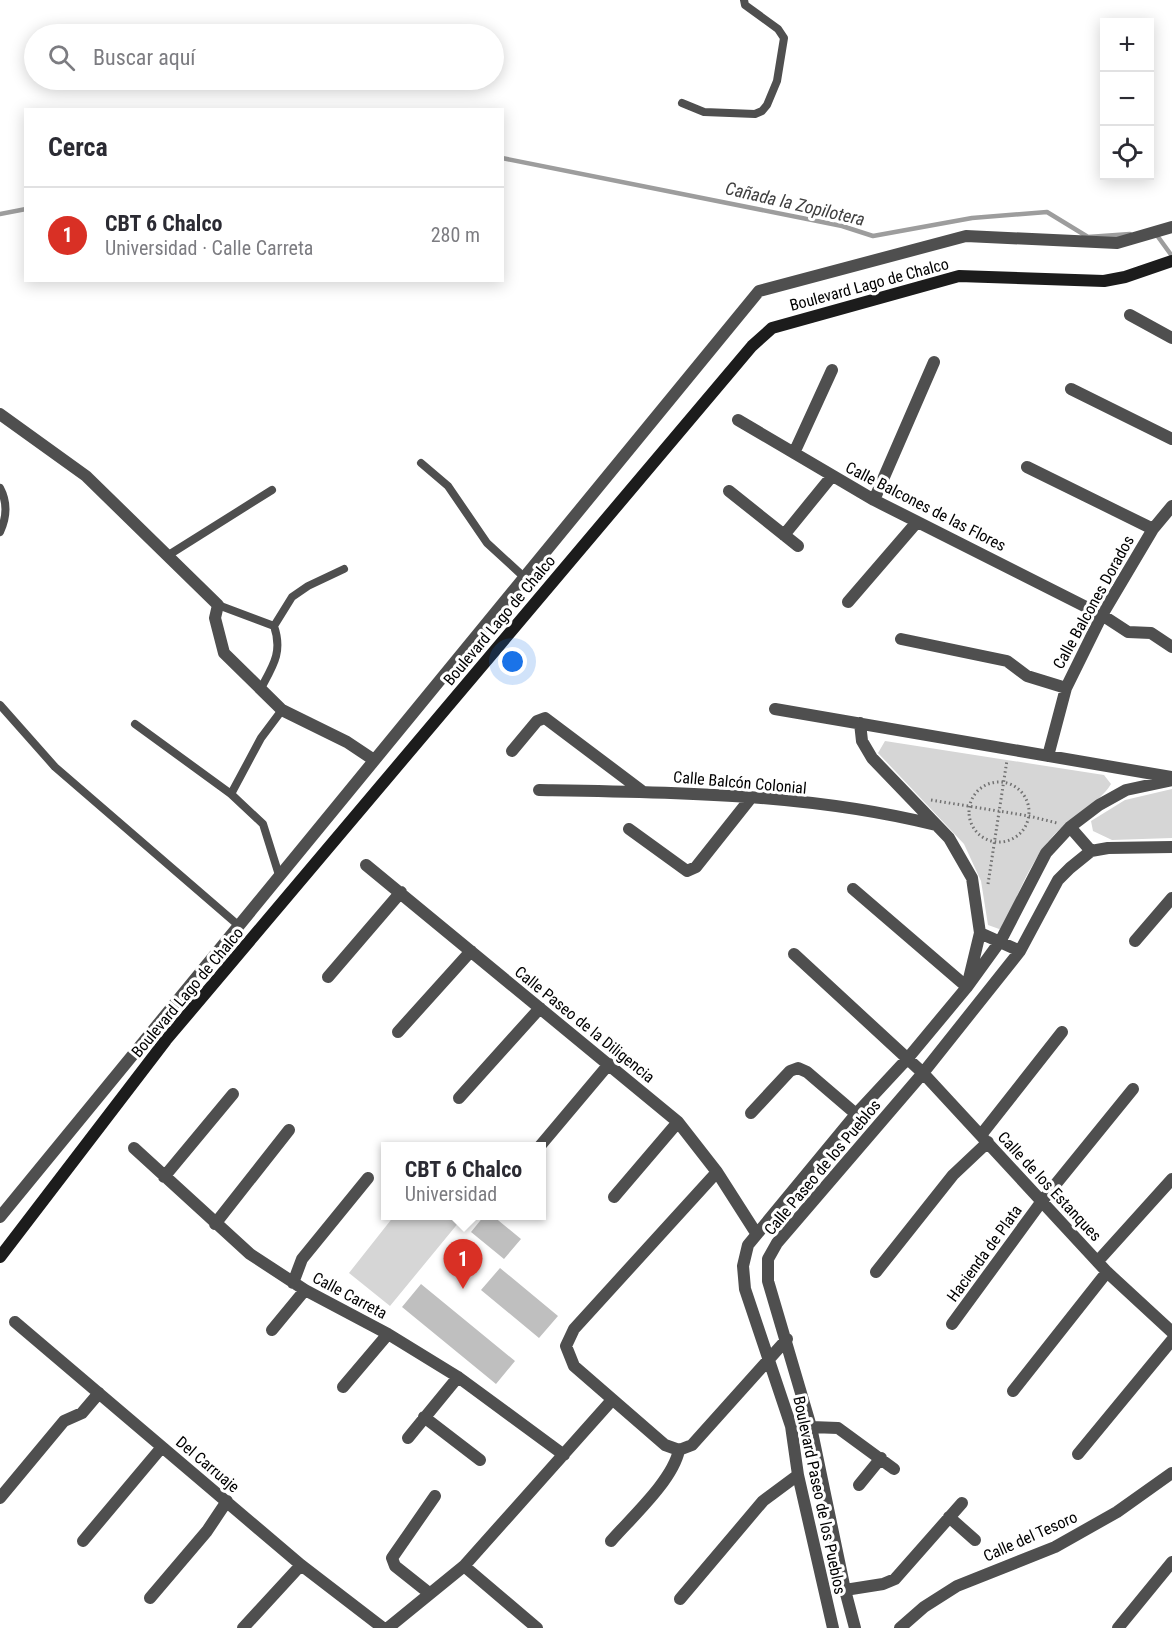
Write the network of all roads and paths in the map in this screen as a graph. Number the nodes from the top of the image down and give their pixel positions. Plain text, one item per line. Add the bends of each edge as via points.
1 (744, 0) edge
2 (682, 103) dead end
3 (1172, 227) edge
4 (1172, 261) edge
5 (1130, 315) dead end
6 (1172, 338) edge
7 (934, 362) dead end
8 (832, 370) dead end
9 (1071, 389) dead end
10 (0, 414) edge
11 (738, 420) dead end
12 (1172, 439) edge
13 (794, 453) junction
14 (421, 463) dead end
15 (1027, 467) dead end
16 (832, 476) junction
17 (0, 489) edge
18 (272, 490) dead end
19 (729, 491) dead end
20 (874, 500) junction
21 (1172, 506) edge
22 (917, 522) junction
23 (1153, 529) junction
24 (0, 532) edge
25 (784, 535) junction
26 (798, 546) dead end
27 (166, 556) junction
28 (344, 569) dead end
29 (524, 577) junction
30 (848, 602) dead end
31 (218, 605) junction
32 (1102, 615) junction
33 (274, 626) junction
34 (901, 639) dead end
35 (1172, 647) edge
36 (261, 688) junction
37 (1066, 688) junction
38 (0, 705) edge
39 (775, 709) dead end
40 (282, 710) junction
41 (860, 723) junction
42 (135, 724) dead end
43 (1008, 749) junction
44 (512, 752) dead end
45 (1048, 756) junction
46 (374, 760) junction
47 (1172, 779) edge
48 (1004, 782) junction
49 (539, 790) dead end
50 (642, 791) junction
51 (231, 794) junction
52 (909, 797) junction
53 (750, 799) junction
54 (970, 806) junction
55 (999, 811) junction
56 (1029, 816) junction
57 (936, 825) junction
58 (1070, 827) junction
59 (629, 830) dead end
60 (994, 841) junction
61 (1172, 847) edge
62 (1091, 851) junction
63 (366, 865) dead end
64 (279, 875) junction
65 (987, 887) dead end
66 (853, 889) dead end
67 (401, 892) junction
68 (1172, 898) edge
69 (238, 925) junction
70 (980, 933) junction
71 (1001, 940) junction
72 (1135, 941) dead end
73 (471, 951) junction
74 (1020, 951) junction
75 (794, 954) dead end
76 (328, 977) dead end
77 (967, 987) junction
78 (540, 1008) junction
79 (398, 1032) dead end
80 (1062, 1032) dead end
81 (908, 1058) junction
82 (609, 1064) junction
83 (923, 1073) junction
84 (1132, 1089) dead end
85 (233, 1094) dead end
86 (459, 1098) dead end
87 (751, 1113) dead end
88 (856, 1114) junction
89 (678, 1122) junction
90 (289, 1130) dead end
91 (984, 1139) junction
92 (543, 1142) edge
93 (134, 1148) dead end
94 (717, 1172) junction
95 (164, 1177) junction
96 (368, 1178) dead end
97 (1172, 1179) edge
98 (614, 1197) dead end
99 (1042, 1201) junction
100 (0, 1217) edge
101 (215, 1224) junction
102 (756, 1233) junction
103 (0, 1257) edge
104 (1098, 1262) junction
105 (876, 1272) dead end
106 (1107, 1272) junction
107 (293, 1283) junction
108 (305, 1290) junction
109 (15, 1322) dead end
110 (952, 1324) dead end
111 (1170, 1326) edge
112 (272, 1330) dead end
113 (388, 1334) junction
114 (787, 1339) junction
115 (1172, 1340) edge
116 (769, 1357) junction
117 (458, 1377) junction
118 (343, 1387) dead end
119 (1013, 1390) dead end
120 (99, 1393) junction
121 (612, 1400) junction
122 (424, 1417) junction
123 (811, 1427) junction
124 (408, 1438) dead end
125 (162, 1447) junction
126 (679, 1450) junction
127 (1078, 1454) dead end
128 (564, 1455) junction
129 (881, 1458) junction
130 (480, 1460) dead end
131 (894, 1469) dead end
132 (1172, 1473) edge
133 (798, 1475) junction
134 (860, 1485) dead end
135 (435, 1496) dead end
136 (0, 1498) edge
137 (227, 1501) junction
138 (962, 1503) dead end
139 (949, 1517) junction
140 (975, 1540) dead end
141 (83, 1541) dead end
142 (612, 1541) dead end
143 (1172, 1562) edge
144 (301, 1565) junction
145 (464, 1566) junction
146 (844, 1590) junction
147 (429, 1593) junction
148 (150, 1598) dead end
149 (680, 1599) dead end
150 (243, 1628) edge
151 (382, 1628) edge
152 (388, 1628) edge
153 (537, 1628) edge
154 (833, 1628) edge
155 (855, 1628) edge
156 (900, 1628) edge
157 (1118, 1628) edge

1 - 2 lane via 784,38 777,81 767,105 754,114 704,112
3 - 29 street via 1117,243 966,236 759,291
4 - 103 main road, Boulevard Lago de Chalco via 1104,280 958,276 772,328 752,346 166,1040
5 - 6 street
7 - 20 street
8 - 13 street
9 - 12 street
10 - 27 street via 86,476
11 - 13 street, Calle Balcones de las Flores
13 - 16 street, Calle Balcones de las Flores
14 - 29 lane via 448,486 487,543
15 - 23 street
16 - 20 street, Calle Balcones de las Flores
16 - 25 street
17 - 24 lane via 7,514
18 - 27 lane
19 - 25 street
20 - 22 street, Calle Balcones de las Flores
21 - 23 street, Calle Balcones Dorados
22 - 30 street
22 - 32 street, Calle Balcones de las Flores
23 - 32 street, Calle Balcones Dorados
25 - 26 street
27 - 31 street
28 - 33 lane via 292,597
29 - 46 street
31 - 33 lane
31 - 36 street via 215,618 224,653
32 - 35 street, Calle Balcones de las Flores via 1128,632 1151,633
32 - 37 street, Calle Balcones Dorados
33 - 36 lane via 279,640 278,659
34 - 37 street via 1007,661 1027,676
36 - 40 street
37 - 45 street, Calle Balcones Dorados
38 - 69 lane via 55,767
39 - 41 street
40 - 46 street
40 - 51 lane via 261,738
41 - 43 street
41 - 52 street via 862,741 873,758
42 - 51 lane
43 - 45 street
43 - 48 path
44 - 50 street via 537,721 545,718
45 - 47 street
46 - 64 street
47 - 58 street, Calle Paseo de los Pueblos via 1126,790
48 - 54 path via 982,786
48 - 55 path
48 - 56 path via 1026,798
49 - 50 street, Calle Balcón Colonial
50 - 53 street, Calle Balcón Colonial
51 - 64 lane via 264,824
52 - 54 path
52 - 57 street
53 - 57 street, Calle Balcón Colonial via 879,811
53 - 59 street via 696,867 687,871
54 - 55 path
54 - 60 path via 976,830
55 - 56 path
55 - 60 path
56 - 58 path
56 - 60 path via 1019,835
57 - 70 street via 949,838 972,878
58 - 62 street
58 - 71 street, Calle Paseo de los Pueblos via 1046,853
60 - 65 path
61 - 62 street
62 - 74 street, Calle Paseo de los Pueblos via 1058,880
63 - 67 street, Calle Paseo de la Diligencia
64 - 69 street
66 - 77 street
67 - 73 street, Calle Paseo de la Diligencia
67 - 76 street
68 - 72 street
69 - 100 street
70 - 71 street
70 - 77 street
71 - 74 street
71 - 77 street, Calle Paseo de los Pueblos
73 - 78 street, Calle Paseo de la Diligencia
73 - 79 street
74 - 83 street, Calle Paseo de los Pueblos
75 - 81 street, Calle de los Estanques
77 - 81 street, Calle Paseo de los Pueblos
78 - 82 street, Calle Paseo de la Diligencia
78 - 86 street
80 - 91 street
81 - 83 street, Calle de los Estanques
81 - 88 street, Calle Paseo de los Pueblos
82 - 89 street, Calle Paseo de la Diligencia
82 - 92 street
83 - 91 street, Calle de los Estanques
83 - 114 street, Calle Paseo de los Pueblos via 777,1243 768,1259 768,1281
84 - 99 street, Hacienda de Plata
85 - 95 street
87 - 88 street via 790,1071 798,1068 807,1071
88 - 102 street, Calle Paseo de los Pueblos
89 - 94 street, Calle Paseo de la Diligencia
89 - 98 street
90 - 101 street
91 - 99 street, Calle de los Estanques
91 - 105 street
93 - 95 street, Calle Carreta
94 - 102 street, Calle Paseo de la Diligencia
94 - 121 street via 574,1329 566,1346 574,1366
95 - 101 street, Calle Carreta
96 - 107 street via 302,1258
97 - 104 street
99 - 104 street, Calle de los Estanques
99 - 110 street, Hacienda de Plata
101 - 107 street, Calle Carreta
102 - 116 street, Boulevard Paseo de los Pueblos via 748,1245 743,1266 745,1289
104 - 106 street, Calle de los Estanques
106 - 111 street, Calle de los Estanques
106 - 119 street
107 - 108 street, Calle Carreta
108 - 112 street
108 - 113 street, Calle Carreta
109 - 120 street, Del Carruaje
113 - 117 street, Calle Carreta
113 - 118 street
114 - 116 street
114 - 123 street, Calle Paseo de los Pueblos
115 - 127 street
116 - 126 street via 692,1445
116 - 133 street, Boulevard Paseo de los Pueblos via 791,1426
117 - 122 street
117 - 128 street, Calle Carreta
120 - 125 street, Del Carruaje
120 - 136 street via 82,1413 64,1422
121 - 126 street via 665,1445
121 - 128 street
122 - 124 street
122 - 130 street
123 - 129 street via 838,1428
123 - 146 street, Calle Paseo de los Pueblos
125 - 137 street, Del Carruaje
125 - 141 street
126 - 142 street via 668,1478
128 - 145 street
129 - 131 street
129 - 134 street
132 - 156 street, Calle del Tesoro via 1117,1512 1055,1547 957,1586
133 - 149 street via 763,1501
133 - 154 street, Boulevard Paseo de los Pueblos
135 - 147 street via 392,1558 395,1566
137 - 144 street, Del Carruaje
137 - 148 street
138 - 139 street
139 - 140 street
139 - 146 street via 895,1579
143 - 157 street
144 - 150 street
144 - 151 street, Del Carruaje
145 - 147 street
145 - 153 street
146 - 155 street, Calle Paseo de los Pueblos
147 - 152 street

